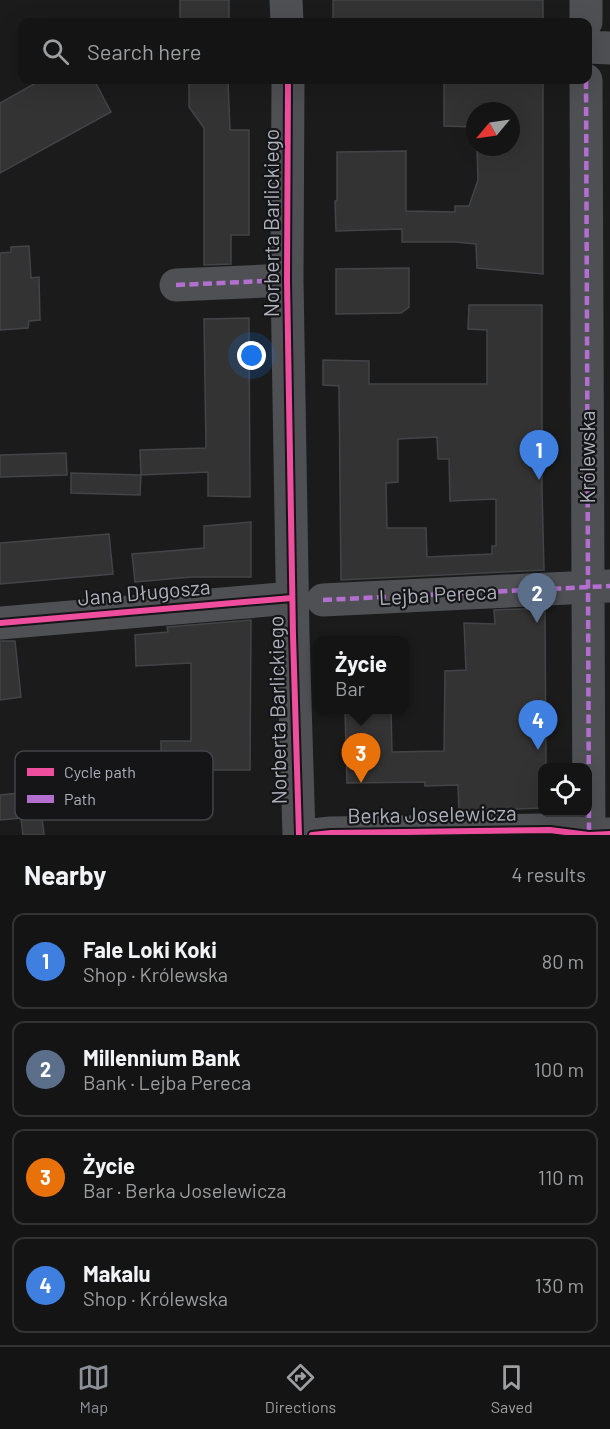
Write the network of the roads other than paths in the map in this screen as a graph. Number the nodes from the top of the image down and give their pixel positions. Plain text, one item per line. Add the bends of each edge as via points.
1 (286, 0) edge
2 (586, 0) edge
3 (287, 18) edge
4 (586, 18) edge
5 (592, 47) edge
6 (610, 48) edge
7 (288, 84) edge
8 (586, 84) edge
9 (287, 280) junction
10 (176, 285) dead end
11 (599, 587) edge
12 (307, 599) junction
13 (0, 623) edge
14 (610, 834) edge
15 (299, 835) edge
16 (312, 835) edge
17 (589, 835) edge

1 - 3 street
2 - 4 street
5 - 6 street
7 - 9 street, Norberta Barlickiego
8 - 11 street, Królewska
9 - 10 street
9 - 12 street, Norberta Barlickiego
11 - 12 street, Lejba Pereca
11 - 17 street, Królewska
12 - 13 street, Jana Długosza
12 - 15 street, Norberta Barlickiego
14 - 17 street, Berka Joselewicza
16 - 17 street, Berka Joselewicza via 550,830

